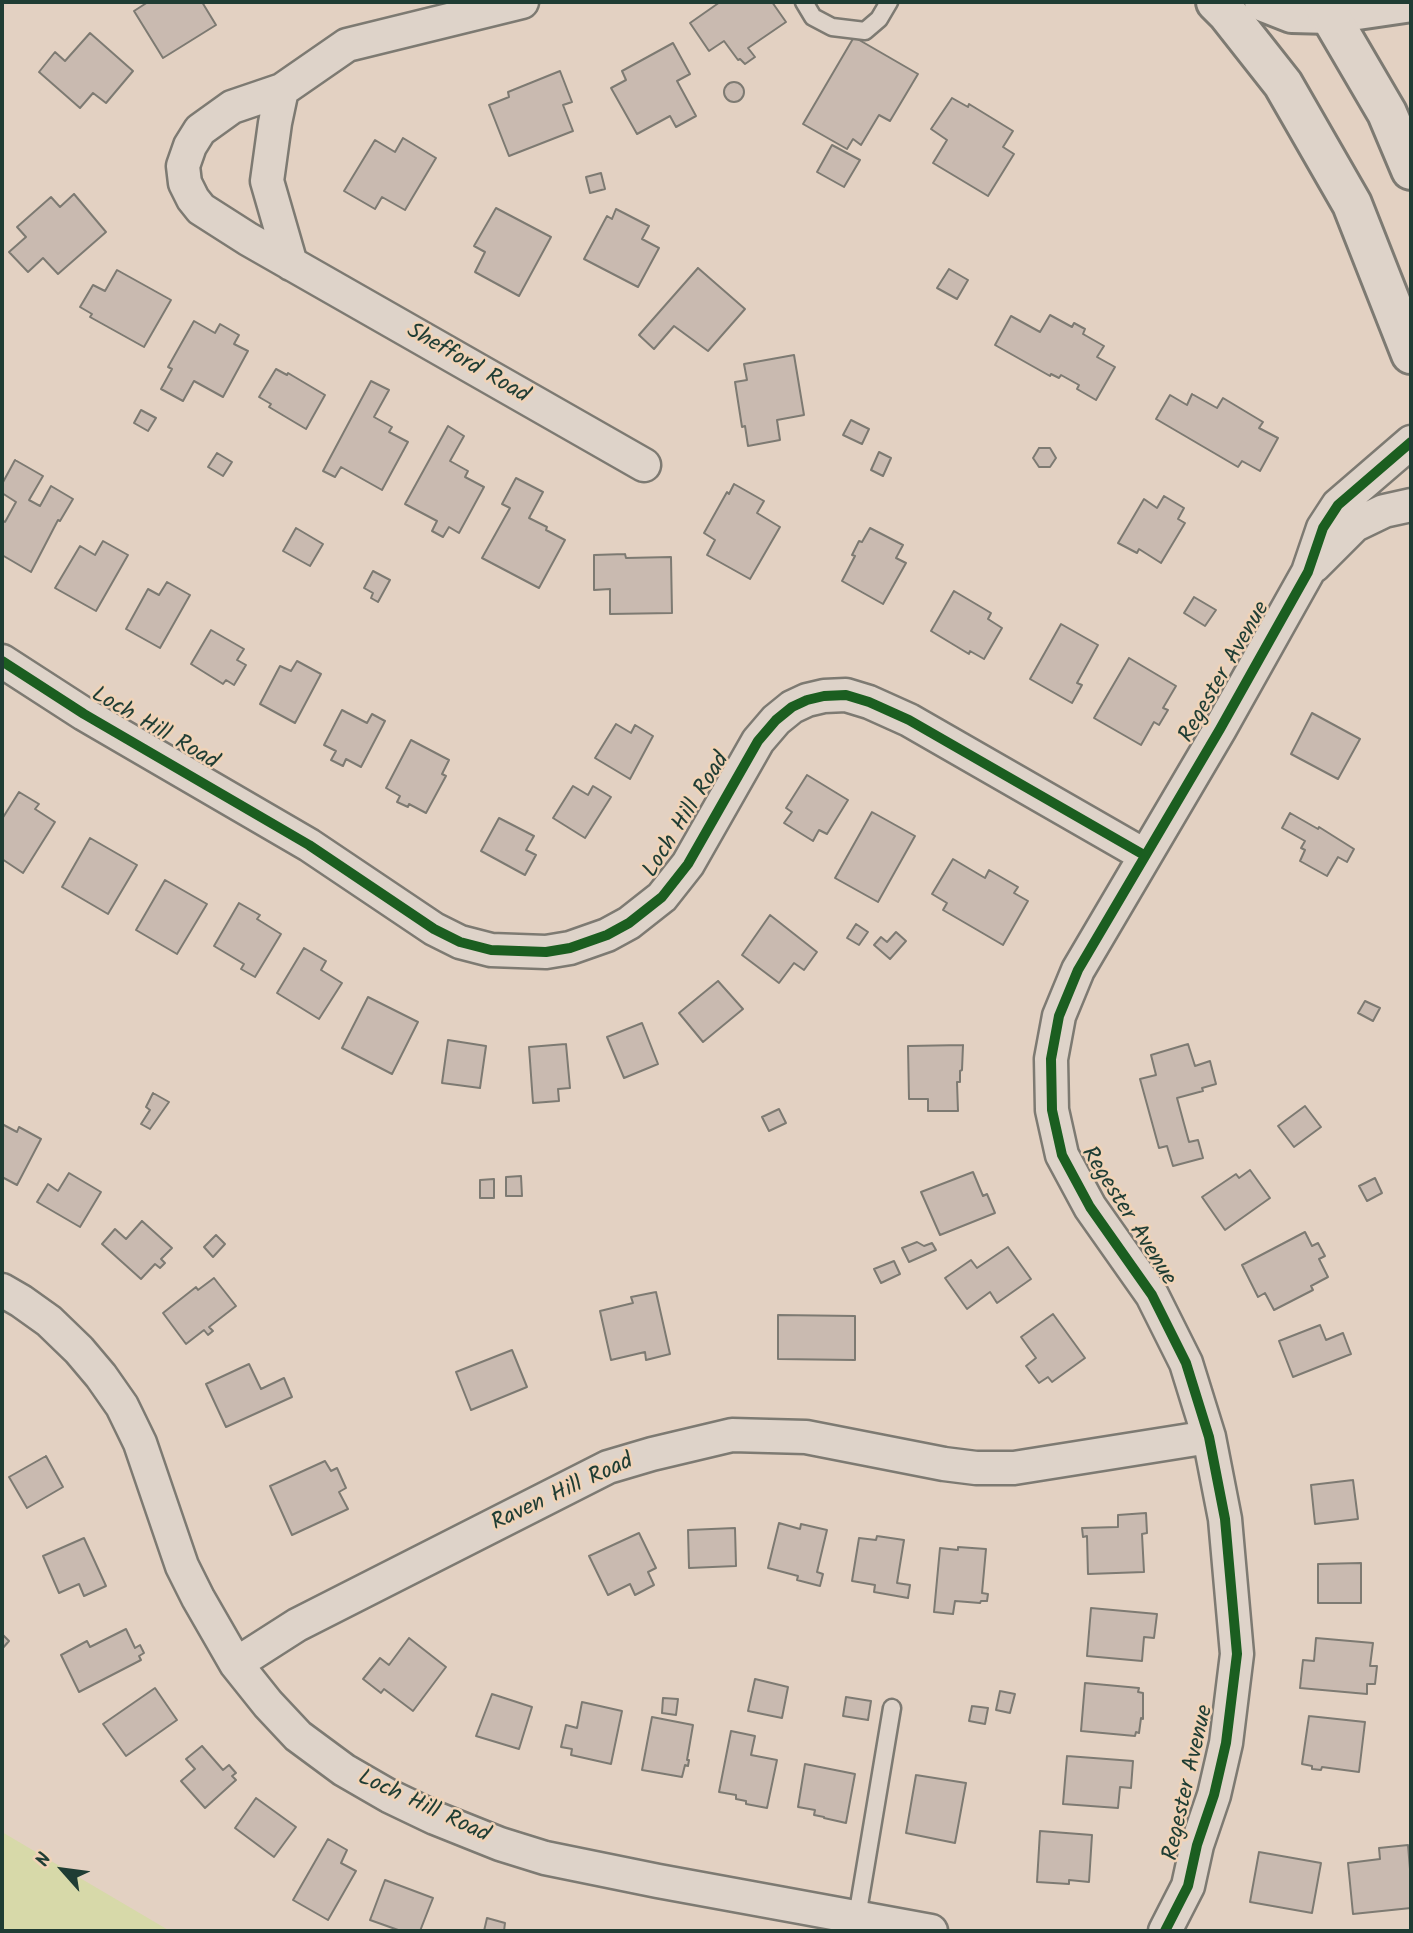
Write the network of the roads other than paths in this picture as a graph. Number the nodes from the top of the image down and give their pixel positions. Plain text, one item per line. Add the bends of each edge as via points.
1 (522, 2) edge
2 (804, 2) edge
3 (890, 2) edge
4 (1216, 2) edge
5 (1264, 2) edge
6 (1411, 2) edge
7 (1326, 8) edge
8 (282, 90) junction
9 (1411, 170) edge
10 (291, 264) junction
11 (1411, 354) edge
12 (1411, 442) edge
13 (643, 465) dead end
14 (1411, 505) edge
15 (1308, 572) junction
16 (2, 661) edge
17 (1144, 855) junction
18 (2, 1290) edge
19 (1209, 1437) junction
20 (236, 1664) junction
21 (892, 1708) dead end
22 (1197, 1845) junction
23 (857, 1917) junction
24 (931, 1931) edge
25 (1143, 1931) edge
26 (1165, 1931) edge

1 - 8 street, Shefford Road via 347,45
2 - 3 lane via 813,17 832,27 865,31
4 - 11 main road via 1283,84 1352,204
5 - 7 main road via 1292,13
6 - 7 main road
7 - 9 main road via 1387,113
8 - 10 street via 267,181
8 - 10 street, Shefford Road via 232,107 207,124 190,146 183,166 185,184 201,209
10 - 13 street, Shefford Road
12 - 15 street, Regester Avenue via 1338,505
14 - 15 street, Regester Avenue via 1355,525
15 - 17 street, Regester Avenue
16 - 17 street, Loch Hill Road via 309,845 434,929 491,950 570,948 628,923 662,897 688,864 758,741 776,720 792,707 824,696 846,695 909,720
17 - 19 street, Regester Avenue via 1078,970 1059,1016 1051,1059 1052,1110 1062,1155 1090,1207 1152,1295 1186,1363
18 - 20 street, Loch Hill Road via 49,1321 102,1376 122,1406 140,1443 182,1566
19 - 20 street, Raven Hill Road via 1014,1468 976,1468 806,1437 732,1435 608,1468 297,1625
19 - 22 street, Regester Avenue via 1225,1519 1237,1654 1226,1742
20 - 23 street, Loch Hill Road via 298,1736 344,1770 435,1818 545,1858
21 - 23 lane
22 - 25 street, Regester Avenue via 1165,1885
22 - 26 street, Regester Avenue via 1188,1886
23 - 24 street, Loch Hill Road

